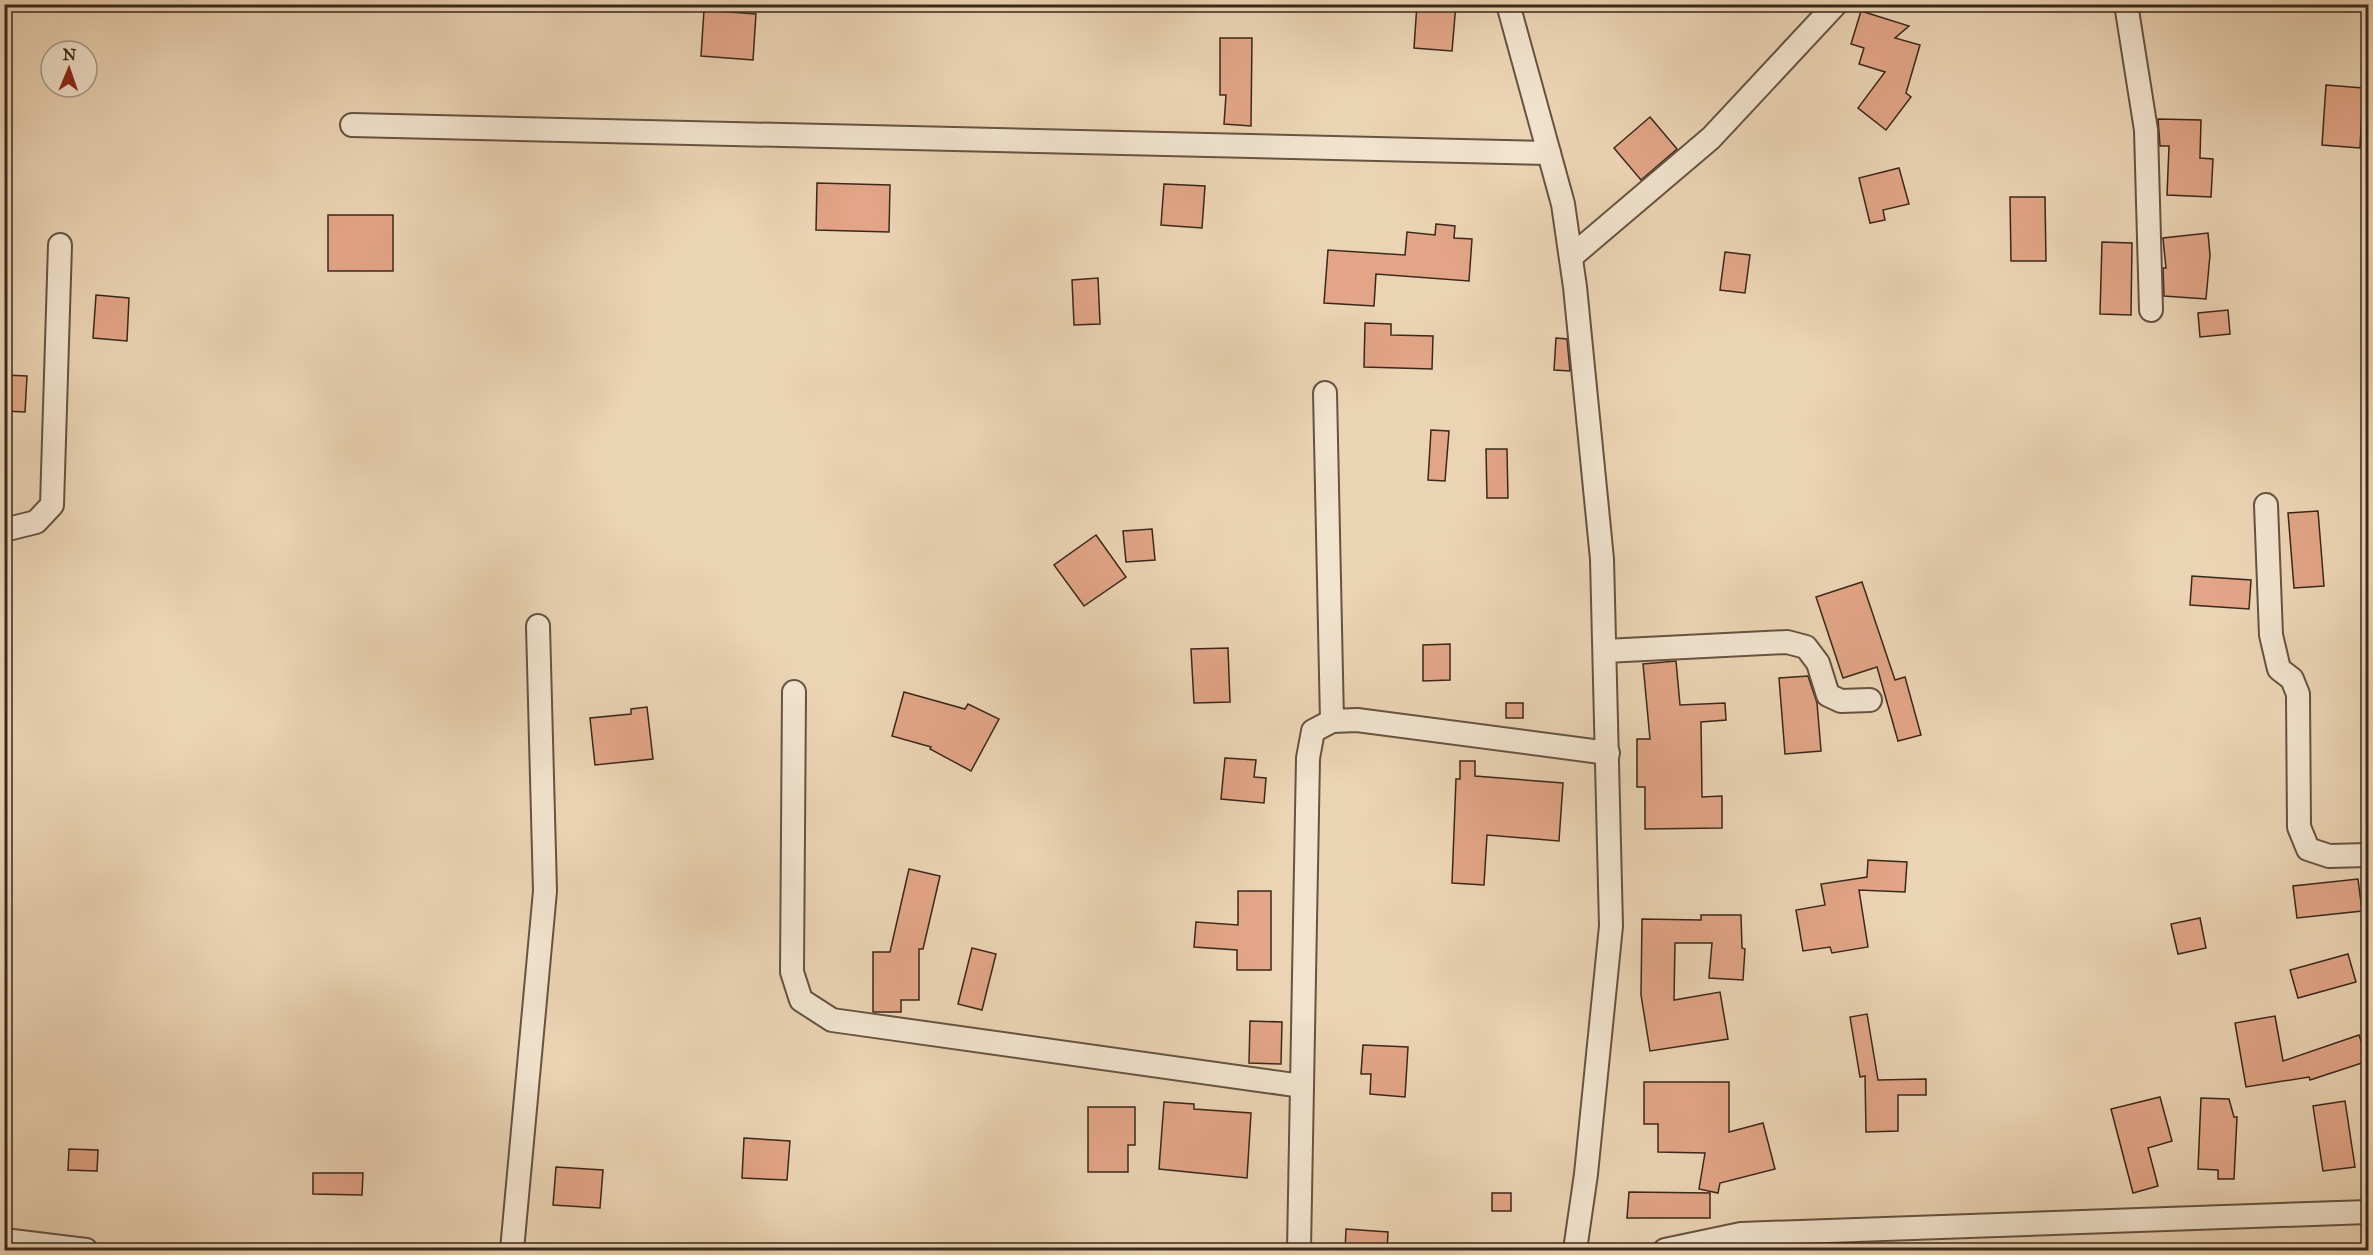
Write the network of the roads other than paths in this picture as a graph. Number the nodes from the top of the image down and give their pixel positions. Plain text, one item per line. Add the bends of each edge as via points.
1 (1508, 4) edge
2 (1836, 4) edge
3 (2126, 4) edge
4 (352, 125) dead end
5 (1549, 153) junction
6 (60, 245) dead end
7 (1570, 257) junction
8 (2151, 310) dead end
9 (1325, 393) dead end
10 (2266, 505) dead end
11 (4, 530) edge
12 (538, 626) dead end
13 (1605, 651) junction
14 (794, 692) dead end
15 (1870, 700) dead end
16 (1332, 721) junction
17 (1608, 753) junction
18 (2368, 855) edge
19 (1302, 1086) junction
20 (2368, 1212) edge
21 (4, 1240) edge
22 (86, 1251) edge
23 (512, 1251) edge
24 (1299, 1251) edge
25 (1575, 1251) edge
26 (1665, 1251) edge

1 - 5 street
2 - 7 street via 1711,138
3 - 8 street via 2146,130
4 - 5 street
5 - 7 street via 1563,204
6 - 11 street via 52,505 36,522
7 - 13 street via 1602,559
9 - 16 street
10 - 18 street via 2271,635 2279,669 2292,679 2298,694 2299,827 2308,849 2329,856
12 - 23 street via 545,891
13 - 15 street via 1787,642 1806,647 1818,663 1828,695 1841,701
13 - 17 street
14 - 19 street via 792,972 801,1000 832,1020
16 - 17 street via 1357,720
16 - 19 street via 1313,731 1308,758
17 - 25 street via 1611,926
19 - 24 street
20 - 26 street via 1741,1234
21 - 22 street

